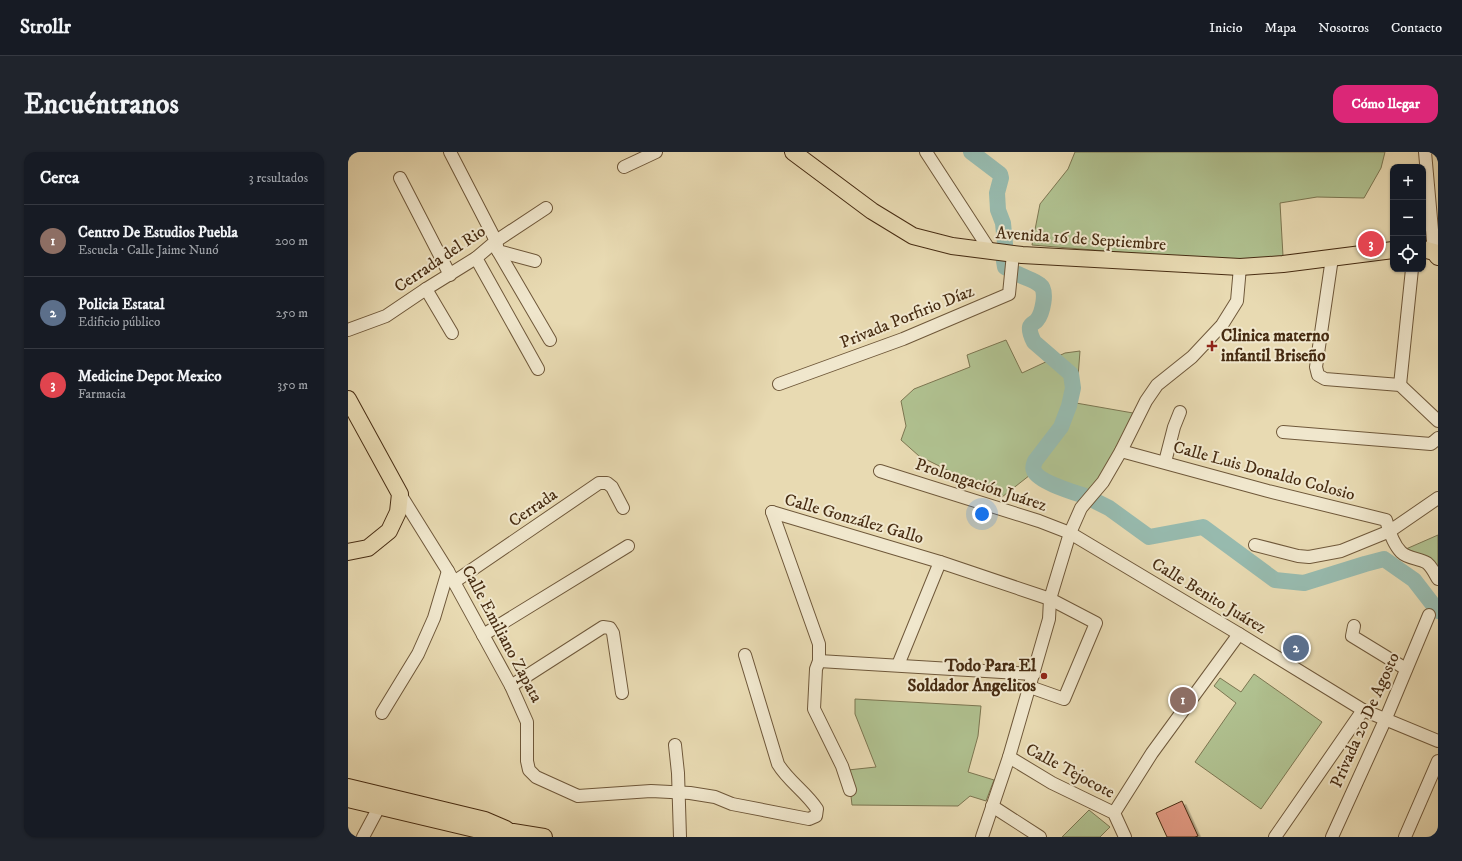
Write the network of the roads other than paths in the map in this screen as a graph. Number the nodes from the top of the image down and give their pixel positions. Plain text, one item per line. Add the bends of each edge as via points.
1 (450, 152) edge
2 (656, 152) edge
3 (793, 152) edge
4 (927, 152) edge
5 (1425, 152) edge
6 (624, 167) dead end
7 (400, 178) dead end
8 (546, 208) dead end
9 (497, 246) junction
10 (1390, 250) edge
11 (991, 252) junction
12 (1432, 253) edge
13 (1014, 254) junction
14 (476, 258) junction
15 (1332, 258) junction
16 (535, 261) dead end
17 (1240, 268) junction
18 (1412, 272) edge
19 (450, 275) junction
20 (426, 288) junction
21 (348, 330) edge
22 (452, 333) dead end
23 (550, 340) dead end
24 (538, 369) dead end
25 (779, 384) dead end
26 (1400, 385) junction
27 (348, 399) edge
28 (1180, 412) dead end
29 (1438, 421) edge
30 (1283, 432) dead end
31 (1438, 438) edge
32 (1121, 451) junction
33 (1165, 462) junction
34 (880, 471) dead end
35 (400, 494) junction
36 (1438, 498) edge
37 (624, 508) dead end
38 (1390, 531) junction
39 (1070, 533) junction
40 (1255, 544) dead end
41 (628, 546) dead end
42 (348, 552) edge
43 (940, 562) junction
44 (448, 570) junction
45 (1438, 579) edge
46 (454, 582) junction
47 (1050, 600) junction
48 (1429, 615) dead end
49 (1354, 626) dead end
50 (1239, 634) junction
51 (483, 635) junction
52 (746, 655) dead end
53 (819, 661) junction
54 (898, 665) junction
55 (1406, 669) junction
56 (1034, 674) junction
57 (511, 686) junction
58 (1030, 687) junction
59 (622, 693) dead end
60 (1363, 710) junction
61 (382, 713) dead end
62 (1386, 718) junction
63 (1438, 740) edge
64 (675, 745) dead end
65 (1008, 757) junction
66 (1438, 762) edge
67 (348, 787) edge
68 (850, 790) dead end
69 (678, 792) junction
70 (348, 799) edge
71 (380, 801) junction
72 (992, 806) junction
73 (1114, 813) junction
74 (504, 832) edge
75 (363, 837) edge
76 (544, 837) edge
77 (680, 837) edge
78 (982, 837) edge
79 (1040, 837) edge
80 (1125, 837) edge
81 (1275, 837) edge
82 (1332, 837) edge
83 (1405, 837) edge

1 - 9 street
2 - 6 street
3 - 11 main road, Avenida 16 de Septiembre via 872,211 913,236
4 - 11 street
5 - 12 street
7 - 19 street
8 - 9 street, Cerrada del Rio
9 - 14 street, Cerrada del Rio
9 - 16 street
9 - 23 street
10 - 15 main road, Avenida 16 de Septiembre
11 - 13 main road, Avenida 16 de Septiembre
13 - 17 main road, Avenida 16 de Septiembre
13 - 25 street, Privada Porfirio Díaz via 1009,294 903,339
14 - 19 street, Cerrada del Rio
14 - 24 street
15 - 17 main road, Avenida 16 de Septiembre
15 - 26 street via 1316,367 1318,375 1325,379
17 - 32 street via 1236,301 1222,326 1192,357 1157,385
18 - 26 street
19 - 20 street, Cerrada del Rio
20 - 21 street, Cerrada del Rio via 386,316
20 - 22 street
26 - 29 street
27 - 35 main road
28 - 33 street
30 - 31 street via 1431,444
32 - 33 street, Calle Luis Donaldo Colosio
32 - 39 street via 1103,482 1081,508
33 - 38 street, Calle Luis Donaldo Colosio via 1268,492 1386,520
34 - 39 street, Prolongación Juárez
35 - 42 main road via 398,512 389,531 368,548
35 - 44 street, Calle Emiliano Zapata
36 - 38 street
37 - 46 street, Cerrada via 612,487 607,483 599,483
38 - 40 street via 1341,551 1309,557
38 - 45 street, Calle Luis Donaldo Colosio via 1401,553 1425,562
39 - 47 street
39 - 50 street, Calle Benito Juárez
41 - 51 street
43 - 47 street, Calle González Gallo
43 - 53 street, Calle González Gallo via 772,512 819,644
43 - 54 street
44 - 46 street, Calle Emiliano Zapata
44 - 61 street via 434,618 418,654
46 - 51 street, Calle Emiliano Zapata
47 - 56 street via 1049,619
47 - 58 street, Calle González Gallo via 1096,623 1064,699
48 - 55 street, Privada 20 De Agosto
49 - 55 street via 1352,636
50 - 60 street, Calle Benito Juárez
50 - 73 street via 1152,753
51 - 57 street, Calle Emiliano Zapata
52 - 69 street, Calle Emiliano Zapata via 778,764 811,800 817,809 816,816 809,819 732,804 715,797
53 - 54 street
53 - 68 street via 816,669 814,709 842,766
54 - 56 street
55 - 62 street, Privada 20 De Agosto
56 - 58 street
57 - 59 street via 603,627 610,628 613,633
57 - 69 street, Calle Emiliano Zapata via 527,722 527,760 529,770 536,777 578,796 652,791
58 - 65 street
60 - 62 street, Calle Benito Juárez
60 - 81 street
62 - 63 street, Calle Benito Juárez
62 - 82 street, Privada 20 De Agosto
64 - 69 street
65 - 72 street
65 - 73 street, Calle Tejocote
66 - 83 street
67 - 71 main road
69 - 77 street
70 - 71 main road
71 - 74 main road via 485,820
71 - 75 street
72 - 78 street
72 - 79 street
73 - 80 street, Calle Tejocote
74 - 76 main road

